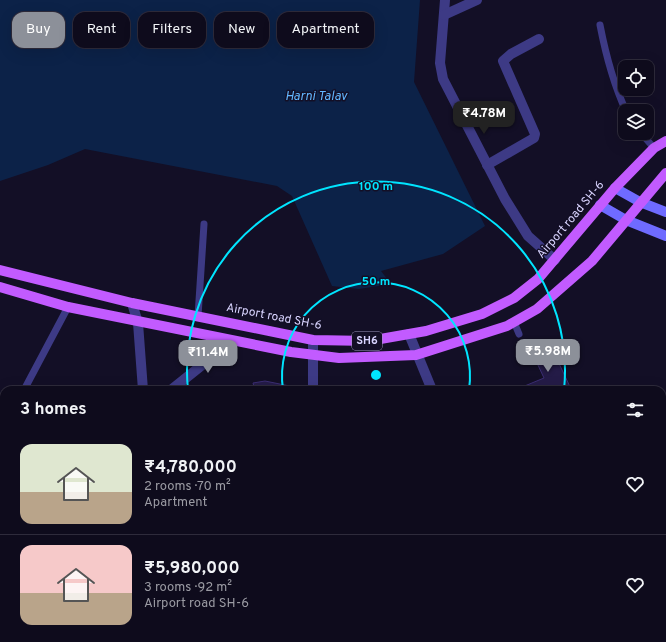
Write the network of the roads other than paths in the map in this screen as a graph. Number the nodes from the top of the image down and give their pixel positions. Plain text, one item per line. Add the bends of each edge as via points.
1 (445, 0) edge
2 (477, 0) edge
3 (444, 15) junction
4 (600, 25) dead end
5 (539, 38) dead end
6 (623, 104) edge
7 (647, 140) edge
8 (666, 141) edge
9 (654, 148) junction
10 (487, 165) junction
11 (666, 173) edge
12 (615, 188) junction
13 (640, 202) junction
14 (600, 206) junction
15 (666, 212) edge
16 (626, 220) junction
17 (204, 224) dead end
18 (666, 236) edge
19 (555, 260) junction
20 (0, 270) edge
21 (0, 287) edge
22 (132, 303) junction
23 (68, 307) junction
24 (198, 316) junction
25 (514, 322) junction
26 (138, 323) junction
27 (409, 334) junction
28 (519, 334) dead end
29 (313, 340) junction
30 (232, 341) junction
31 (314, 355) junction
32 (416, 355) junction
33 (26, 386) edge
34 (143, 386) edge
35 (176, 386) edge
36 (313, 386) edge
37 (430, 386) edge

1 - 3 street
2 - 3 street
3 - 10 street via 440,72
4 - 6 lane via 614,86
5 - 10 street via 503,61 535,134 534,138
7 - 9 lane
8 - 9 main road, Airport road SH-6 / SH6
9 - 12 main road, Airport road SH-6 / SH6
10 - 19 street via 528,236
11 - 13 main road, SH6
12 - 13 street
12 - 14 main road, Airport road SH-6 / SH6
13 - 15 street
13 - 16 main road, SH6
14 - 16 street
14 - 19 main road, Airport road SH-6 / SH6
16 - 18 street
16 - 25 main road, SH6 via 592,261 537,309
17 - 24 lane
19 - 27 main road, Airport road SH-6 / SH6 via 538,279 514,298 482,314
20 - 22 main road, Airport road SH-6 / SH6
21 - 23 main road, SH6
22 - 24 main road, Airport road SH-6 / SH6
22 - 26 street
23 - 26 main road, SH6
23 - 33 lane
24 - 29 main road, Airport road SH-6 / SH6
25 - 28 lane
25 - 32 main road, SH6
26 - 30 main road, SH6
26 - 34 street
27 - 29 main road, Airport road SH-6 / SH6 via 369,341
27 - 32 street
29 - 31 street
30 - 31 main road, SH6
30 - 35 street
31 - 32 main road, SH6 via 339,358
31 - 36 street
32 - 37 street

